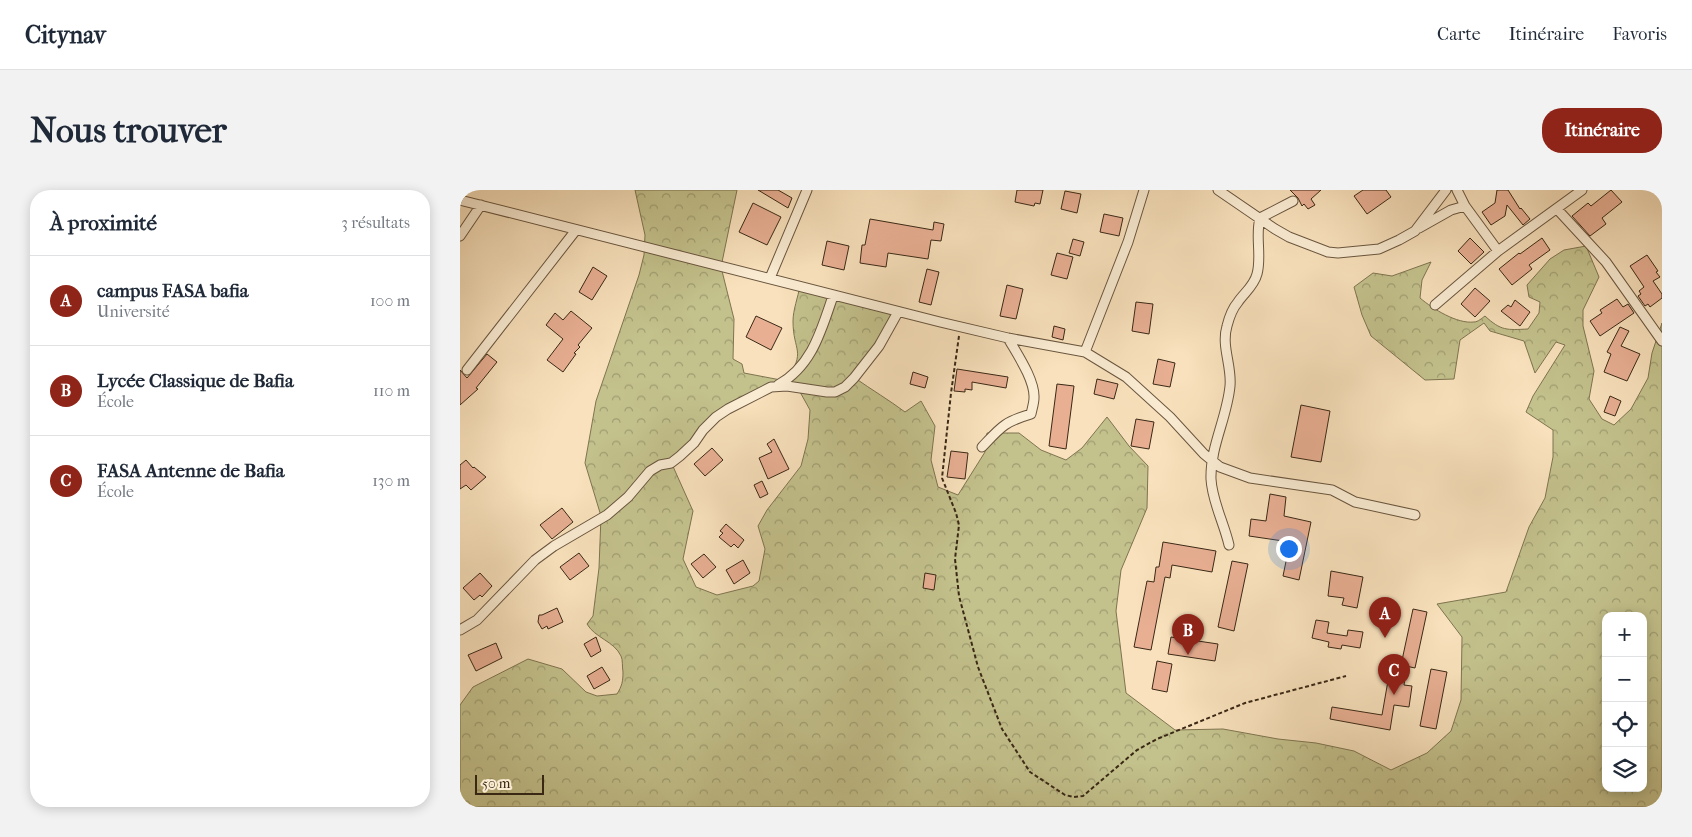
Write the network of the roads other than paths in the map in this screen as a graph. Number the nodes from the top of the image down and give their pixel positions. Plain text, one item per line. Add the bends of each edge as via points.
1 (462, 190) edge
2 (807, 190) edge
3 (1144, 190) edge
4 (1218, 190) edge
5 (1446, 190) edge
6 (1457, 190) edge
7 (1582, 190) edge
8 (460, 200) edge
9 (1293, 201) dead end
10 (481, 205) junction
11 (1465, 206) junction
12 (1557, 209) junction
13 (1260, 218) junction
14 (576, 230) junction
15 (1415, 231) junction
16 (460, 236) edge
17 (1498, 251) junction
18 (770, 278) junction
19 (833, 296) junction
20 (1435, 306) dead end
21 (898, 312) junction
22 (1008, 338) junction
23 (1662, 341) edge
24 (1085, 352) junction
25 (467, 370) dead end
26 (778, 385) junction
27 (982, 447) dead end
28 (1212, 461) junction
29 (1415, 515) dead end
30 (1229, 544) dead end
31 (460, 630) edge

1 - 8 street
2 - 18 street
3 - 24 street via 1122,259
4 - 13 street
5 - 15 street
6 - 11 street
7 - 12 street
8 - 10 street
9 - 13 street
10 - 14 street
10 - 16 street
11 - 15 street via 1451,210
11 - 17 street
12 - 17 street
12 - 23 street via 1606,262
13 - 15 street via 1289,237 1338,254 1379,248
13 - 28 street via 1257,275 1233,309 1226,329 1230,386
14 - 18 street
14 - 25 street
17 - 20 street
18 - 19 street
19 - 21 street
19 - 26 street via 808,356 795,374
21 - 22 street
21 - 26 street via 879,346 845,387 827,392
22 - 24 street
22 - 27 street via 1032,385 1035,397 1031,414 1002,426
24 - 28 street via 1126,377
26 - 31 street via 716,417 680,456 650,471 607,515 535,560 477,620
28 - 29 street via 1225,470 1250,478 1332,490 1355,502
28 - 30 street via 1213,492

